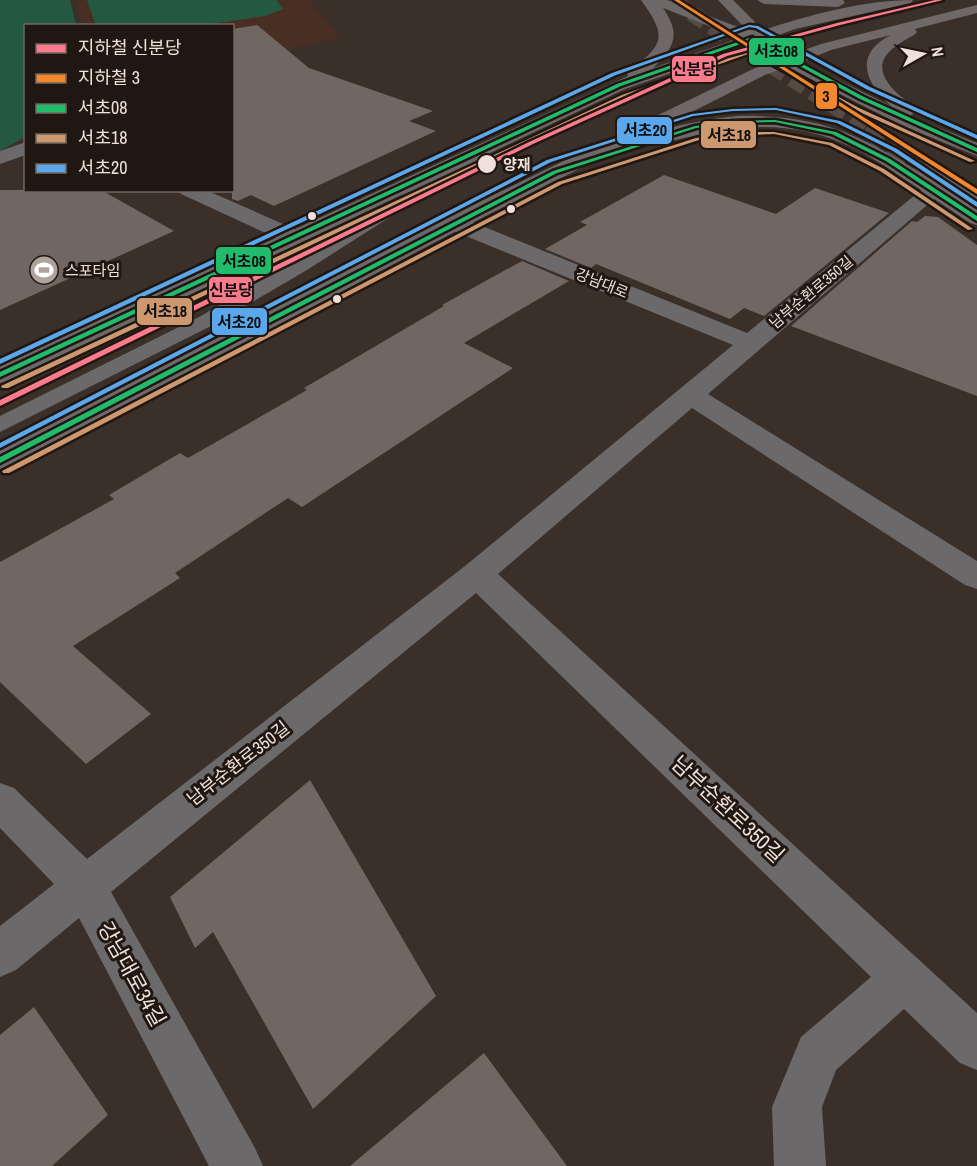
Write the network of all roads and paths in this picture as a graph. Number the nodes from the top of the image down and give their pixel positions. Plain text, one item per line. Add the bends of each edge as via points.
1 (648, 0) edge
2 (654, 0) edge
3 (725, 0) edge
4 (764, 0) edge
5 (903, 1) edge
6 (977, 9) edge
7 (943, 17) junction
8 (752, 38) junction
9 (788, 61) junction
10 (619, 85) junction
11 (510, 135) junction
12 (24, 149) edge
13 (977, 149) edge
14 (0, 158) edge
15 (977, 159) edge
16 (955, 164) tunnel mouth
17 (555, 172) junction
18 (977, 178) edge
19 (929, 181) junction
20 (192, 192) edge
21 (977, 200) edge
22 (977, 219) edge
23 (454, 223) junction
24 (291, 236) junction
25 (750, 343) junction
26 (0, 375) edge
27 (689, 394) junction
28 (0, 424) edge
29 (0, 460) edge
30 (477, 574) junction
31 (977, 577) edge
32 (0, 801) edge
33 (84, 885) junction
34 (0, 954) edge
35 (906, 977) junction
36 (977, 1046) edge
37 (237, 1166) edge
38 (800, 1166) edge

1 - 10 main road via 666,25 666,44 657,57
2 - 8 main road
3 - 8 main road via 749,24
4 - 5 main road
5 - 8 main road
6 - 7 main road
7 - 9 main road via 826,47
7 - 13 main road via 886,45 876,56 873,74 892,98 918,118
8 - 9 main road
8 - 10 main road
9 - 13 main road via 909,122
9 - 17 main road
9 - 19 main road via 809,86
10 - 11 main road
11 - 24 main road
11 - 28 lane via 208,320
12 - 14 street
15 - 19 main road via 956,155 926,157 914,167 915,174
16 - 18 main road
17 - 19 main road via 695,127 775,121 834,133
17 - 23 main road
19 - 21 main road
19 - 22 main road
19 - 25 street, 남부순환로350길
20 - 24 street
23 - 25 street, 강남대로
23 - 29 main road
24 - 26 main road
25 - 27 street, 남부순환로350길
27 - 30 street, 남부순환로350길
27 - 31 street
30 - 33 street, 남부순환로350길
30 - 35 street, 남부순환로350길
32 - 33 street, 강남대로34길
33 - 34 street, 남부순환로350길
33 - 37 street, 강남대로34길
35 - 36 street, 남부순환로350길
35 - 38 street via 818,1054 797,1107

